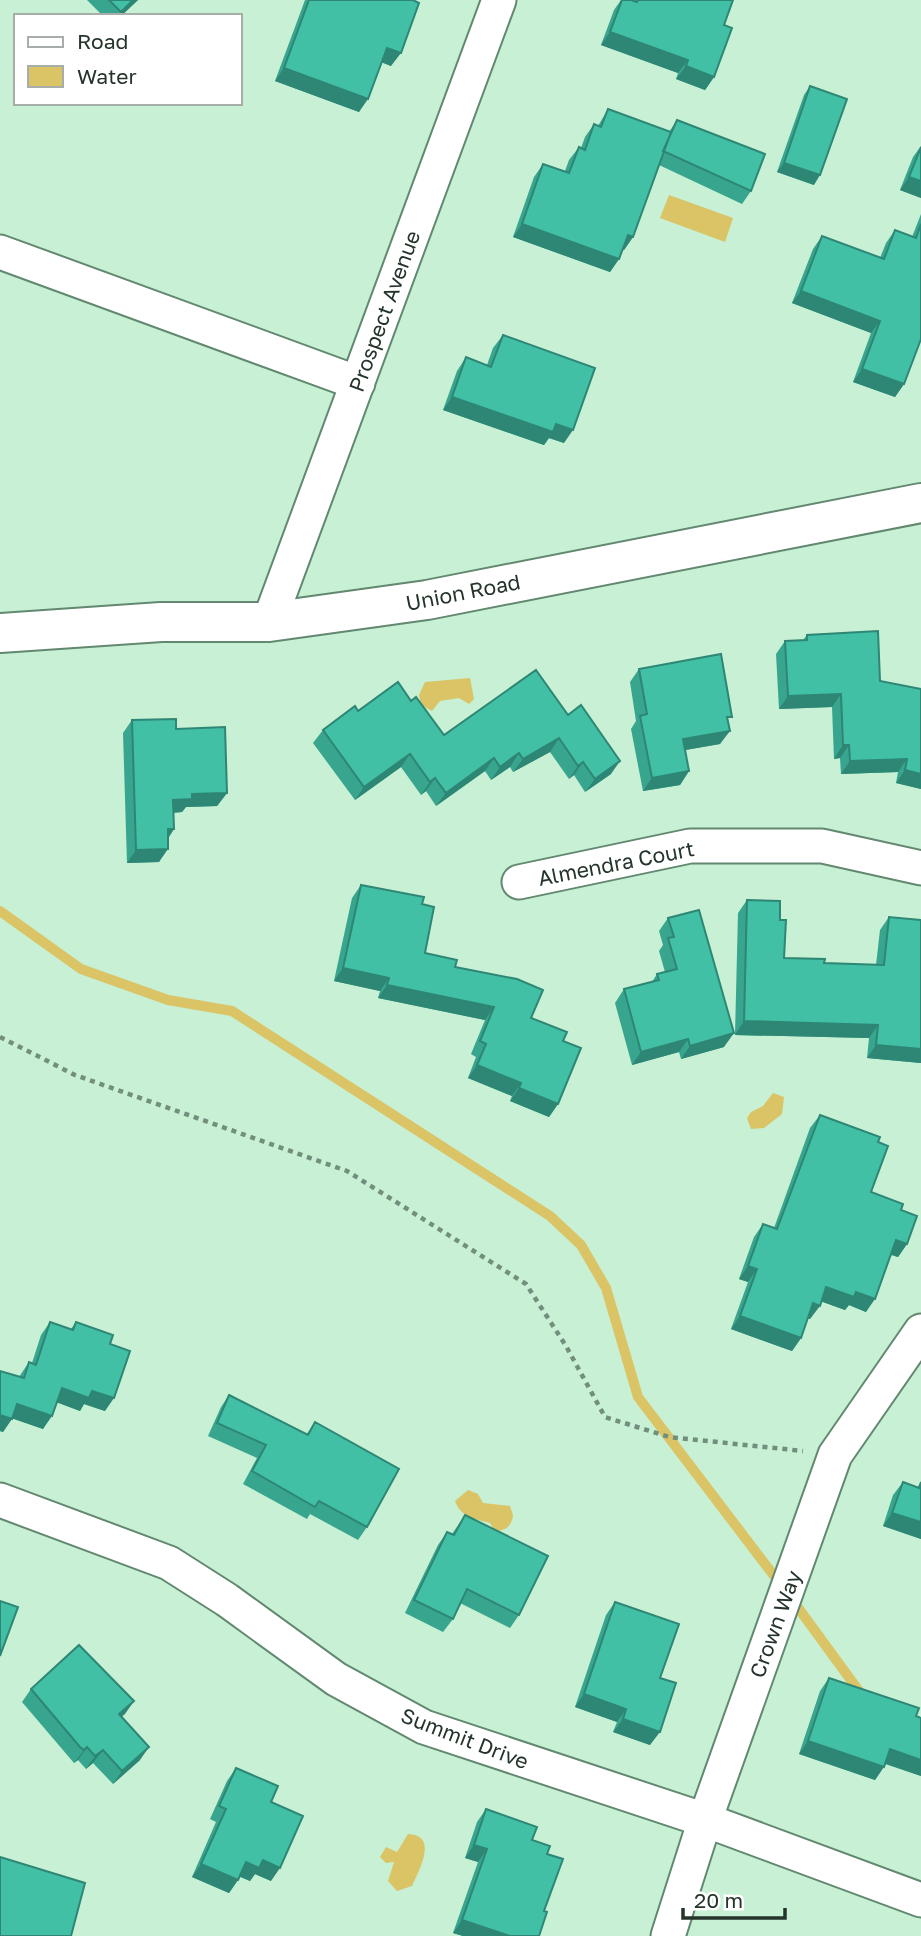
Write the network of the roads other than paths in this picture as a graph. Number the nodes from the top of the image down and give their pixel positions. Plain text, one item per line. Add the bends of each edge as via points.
1 (499, 0) edge
2 (0, 252) edge
3 (358, 383) junction
4 (921, 503) edge
5 (269, 622) junction
6 (0, 633) edge
7 (921, 868) edge
8 (519, 882) dead end
9 (921, 1331) edge
10 (0, 1500) edge
11 (705, 1820) junction
12 (921, 1900) edge
13 (668, 1936) edge

1 - 3 street, Prospect Avenue
2 - 3 street
3 - 5 street, Prospect Avenue
4 - 5 main road, Union Road via 427,600
5 - 6 main road, Union Road via 161,622
7 - 8 street, Almendra Court via 822,846 690,846
9 - 11 street, Crown Way via 835,1455
10 - 11 street, Summit Drive via 169,1563 336,1679 424,1727
11 - 12 street, Summit Drive
11 - 13 street, Crown Way

